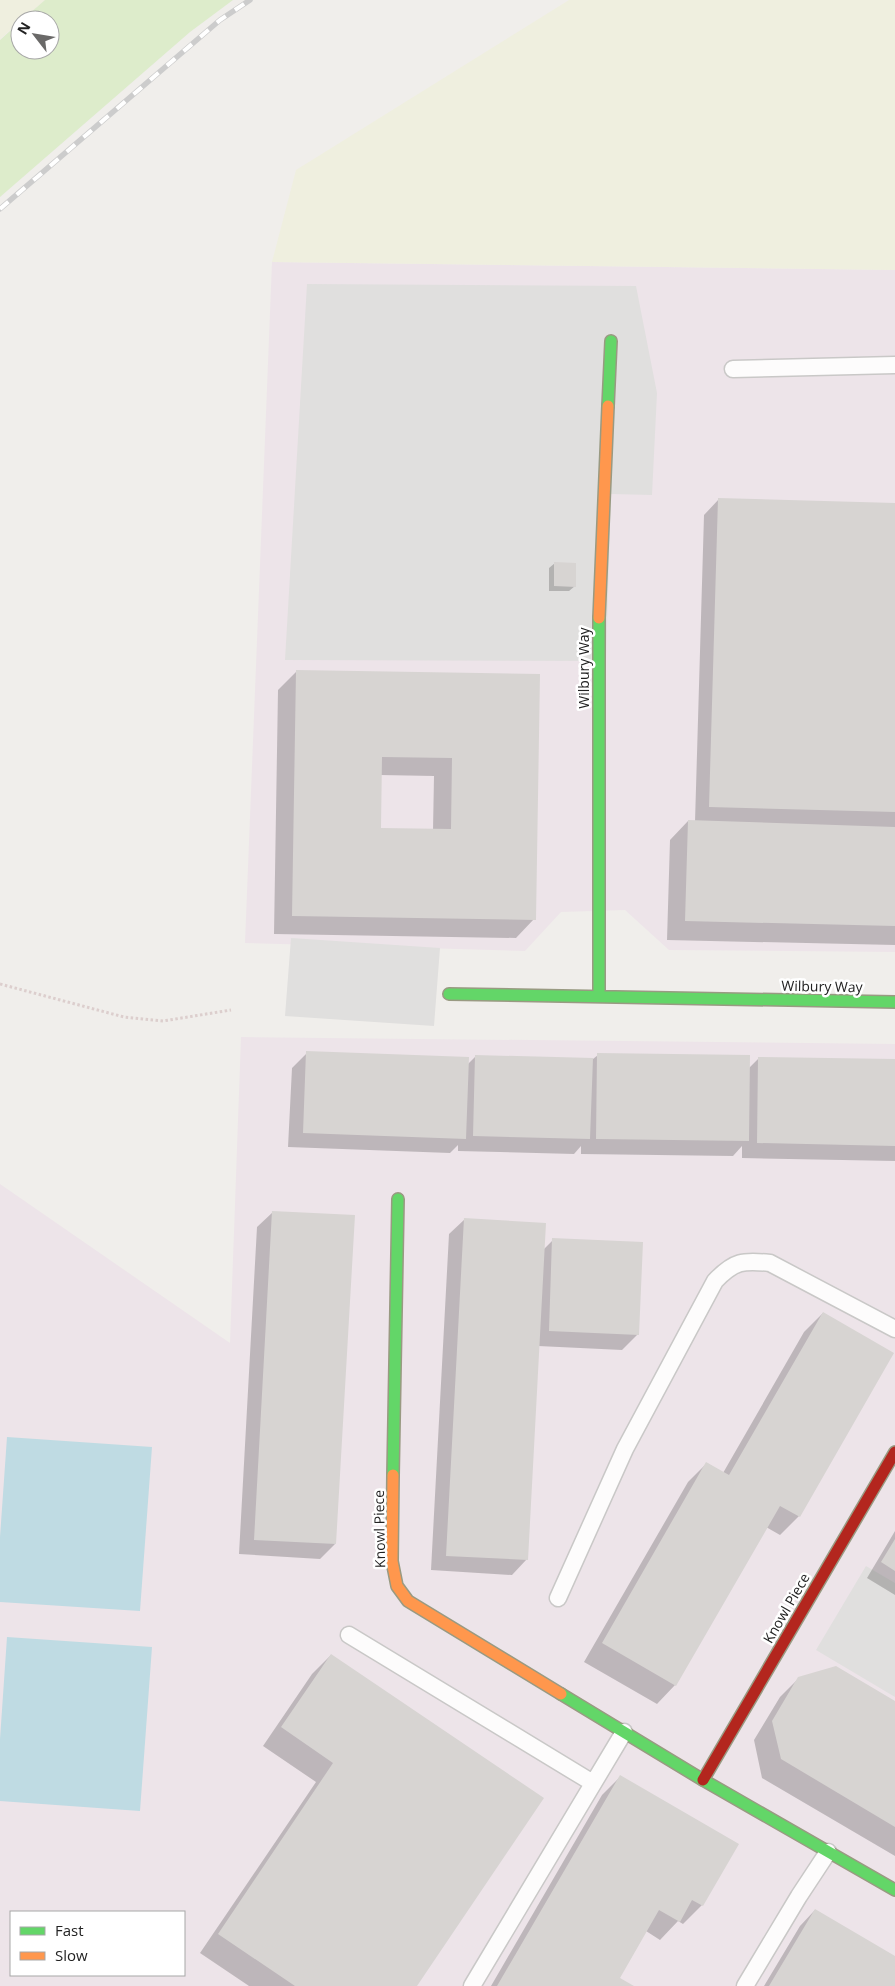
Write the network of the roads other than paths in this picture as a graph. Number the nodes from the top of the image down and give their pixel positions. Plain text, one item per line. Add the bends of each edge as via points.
1 (611, 341) dead end
2 (895, 365) edge
3 (732, 369) dead end
4 (449, 994) dead end
5 (599, 996) junction
6 (895, 1002) edge
7 (398, 1199) dead end
8 (895, 1329) edge
9 (895, 1452) edge
10 (558, 1598) dead end
11 (349, 1635) dead end
12 (624, 1732) junction
13 (703, 1780) junction
14 (593, 1783) junction
15 (828, 1852) junction
16 (895, 1890) edge
17 (472, 1986) edge
18 (745, 1986) edge

1 - 5 street, Wilbury Way via 598,640
2 - 3 lane
4 - 5 street, Wilbury Way
5 - 6 street, Wilbury Way
7 - 12 street, Knowl Piece via 392,1561 397,1586 408,1601
8 - 10 lane via 770,1263 751,1261 729,1267 715,1282 625,1449
9 - 13 street, Knowl Piece
11 - 14 lane
12 - 13 street, Knowl Piece
12 - 14 lane
13 - 15 street, Knowl Piece
14 - 17 lane
15 - 16 street, Knowl Piece
15 - 18 lane

